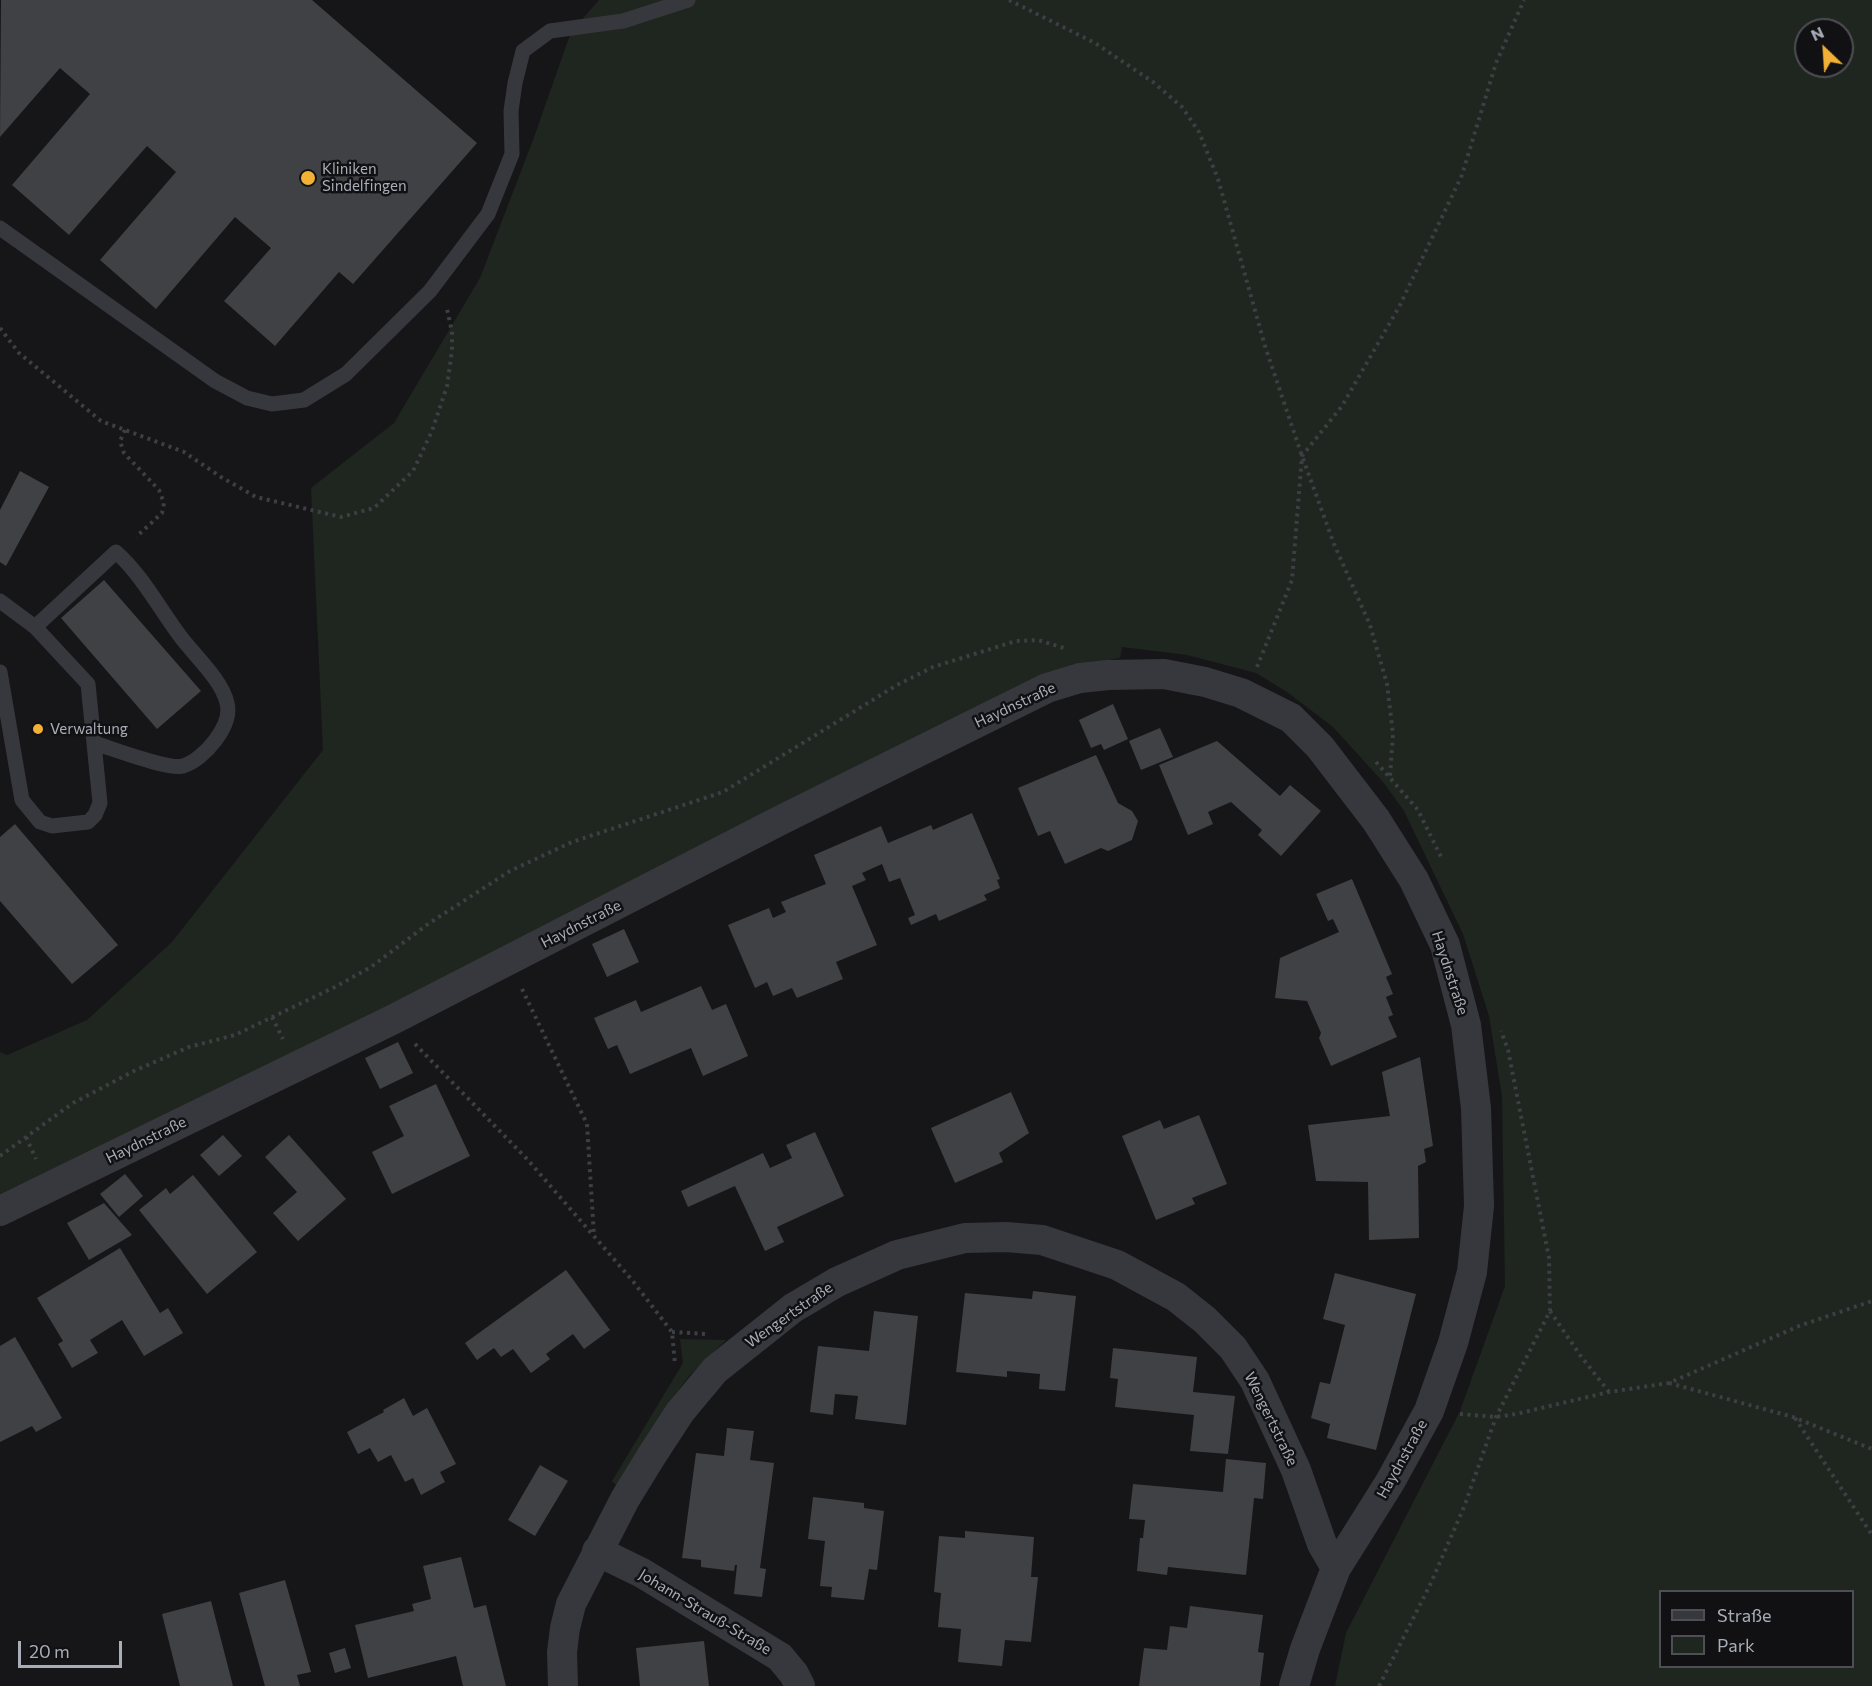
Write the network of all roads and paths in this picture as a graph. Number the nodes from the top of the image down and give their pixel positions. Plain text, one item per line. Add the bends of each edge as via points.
1 (688, 0) edge
2 (1009, 0) edge
3 (1524, 0) edge
4 (0, 228) edge
5 (125, 430) dead end
6 (1302, 456) junction
7 (131, 541) dead end
8 (0, 601) edge
9 (35, 627) junction
10 (1257, 669) dead end
11 (0, 672) edge
12 (1108, 675) junction
13 (94, 743) junction
14 (1390, 778) dead end
15 (508, 961) junction
16 (392, 1020) junction
17 (0, 1156) edge
18 (0, 1211) edge
19 (594, 1237) junction
20 (1872, 1301) edge
21 (672, 1332) dead end
22 (1669, 1383) junction
23 (1609, 1392) junction
24 (1496, 1417) junction
25 (1793, 1417) junction
26 (1872, 1449) edge
27 (1872, 1535) edge
28 (597, 1551) junction
29 (1336, 1568) junction
30 (563, 1686) edge
31 (800, 1686) edge
32 (1294, 1686) edge
33 (1379, 1686) edge

1 - 4 lane via 623,21 550,31 523,51 511,111 512,154 488,214 421,299 346,374 304,400 272,404 248,398 215,381
2 - 6 path via 1095,43 1153,82 1182,107 1199,132 1218,179
3 - 6 path via 1496,63 1462,175 1399,307 1342,406
5 - 7 path via 120,441 124,453 159,490 164,503 162,513
6 - 10 path via 1292,580
6 - 14 path via 1334,544 1370,625 1384,675 1393,734
8 - 9 lane
9 - 13 lane via 88,684
9 - 13 lane via 116,552 130,564 223,691 228,706 223,730 204,753 182,766 161,764
11 - 13 lane via 22,800 40,822 65,825 88,822 95,815 100,803
12 - 15 street, Haydnstraße via 1047,688
12 - 17 path via 1093,657 1038,640 1016,641 933,667 723,792 572,842 510,871 335,987 234,1035 189,1047 134,1071 73,1103
12 - 29 street, Haydnstraße via 1164,674 1205,682 1240,693 1291,718 1320,747 1376,819 1414,880 1445,945 1467,1025 1476,1108 1479,1206 1472,1272 1429,1412
15 - 16 street, Haydnstraße
15 - 19 path via 587,1124
16 - 18 street, Haydnstraße
16 - 19 path via 527,1159
19 - 21 path
20 - 22 path via 1799,1326
22 - 23 path
22 - 25 path
23 - 24 path
23 - 24 path via 1550,1311
24 - 33 path via 1464,1507
25 - 26 path
25 - 27 path
28 - 29 street, Wengertstraße via 680,1412 715,1370 755,1337 837,1282 897,1255 965,1238 1006,1237 1042,1240 1117,1265 1176,1297 1233,1348 1255,1381 1274,1421 1322,1544
28 - 30 street, Wengertstraße via 571,1604 562,1652
28 - 31 street, Johann-Strauß-Straße via 642,1573 780,1657
29 - 32 street, Haydnstraße

